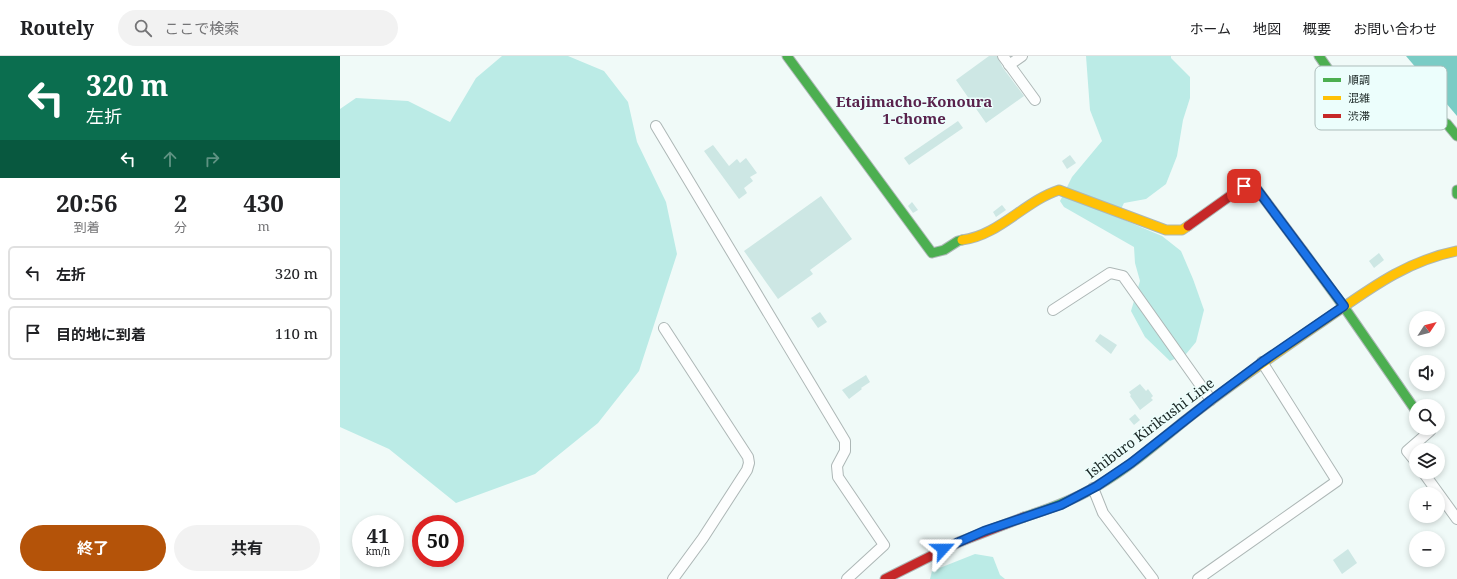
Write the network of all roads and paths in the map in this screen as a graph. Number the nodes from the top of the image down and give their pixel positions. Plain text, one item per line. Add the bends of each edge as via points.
1 (787, 56) edge
2 (1003, 56) edge
3 (1022, 56) edge
4 (1318, 56) edge
5 (1009, 65) junction
6 (1325, 66) edge
7 (1035, 100) dead end
8 (1447, 124) edge
9 (656, 126) dead end
10 (1457, 136) edge
11 (1457, 190) edge
12 (1457, 194) edge
13 (1457, 251) edge
14 (1344, 306) junction
15 (1053, 310) dead end
16 (664, 328) dead end
17 (1262, 362) junction
18 (1211, 400) junction
19 (1409, 401) edge
20 (1425, 435) edge
21 (1416, 443) edge
22 (1428, 479) edge
23 (1093, 488) junction
24 (1457, 518) edge
25 (673, 579) edge
26 (847, 579) edge
27 (885, 579) edge
28 (1153, 579) edge
29 (1198, 579) edge

1 - 14 street via 932,253 944,250 958,241 973,239 1046,194 1059,190 1166,230 1182,230 1244,186 1256,188
2 - 5 street
3 - 5 street
4 - 6 street
5 - 7 street
8 - 10 street
9 - 26 street via 844,441 845,451 837,466 838,477 884,546
11 - 12 street
13 - 14 street, Ishiburo Kirikushi Line via 1446,252 1396,272
14 - 17 street, Ishiburo Kirikushi Line
14 - 19 street
15 - 18 street via 1110,273 1123,276
16 - 25 street via 750,463 703,538
17 - 18 street, Ishiburo Kirikushi Line
17 - 29 street via 1337,481
18 - 23 street, Ishiburo Kirikushi Line via 1131,463
20 - 21 street
22 - 24 street
23 - 27 street, Ishiburo Kirikushi Line via 1061,505 984,531
23 - 28 street via 1103,513

